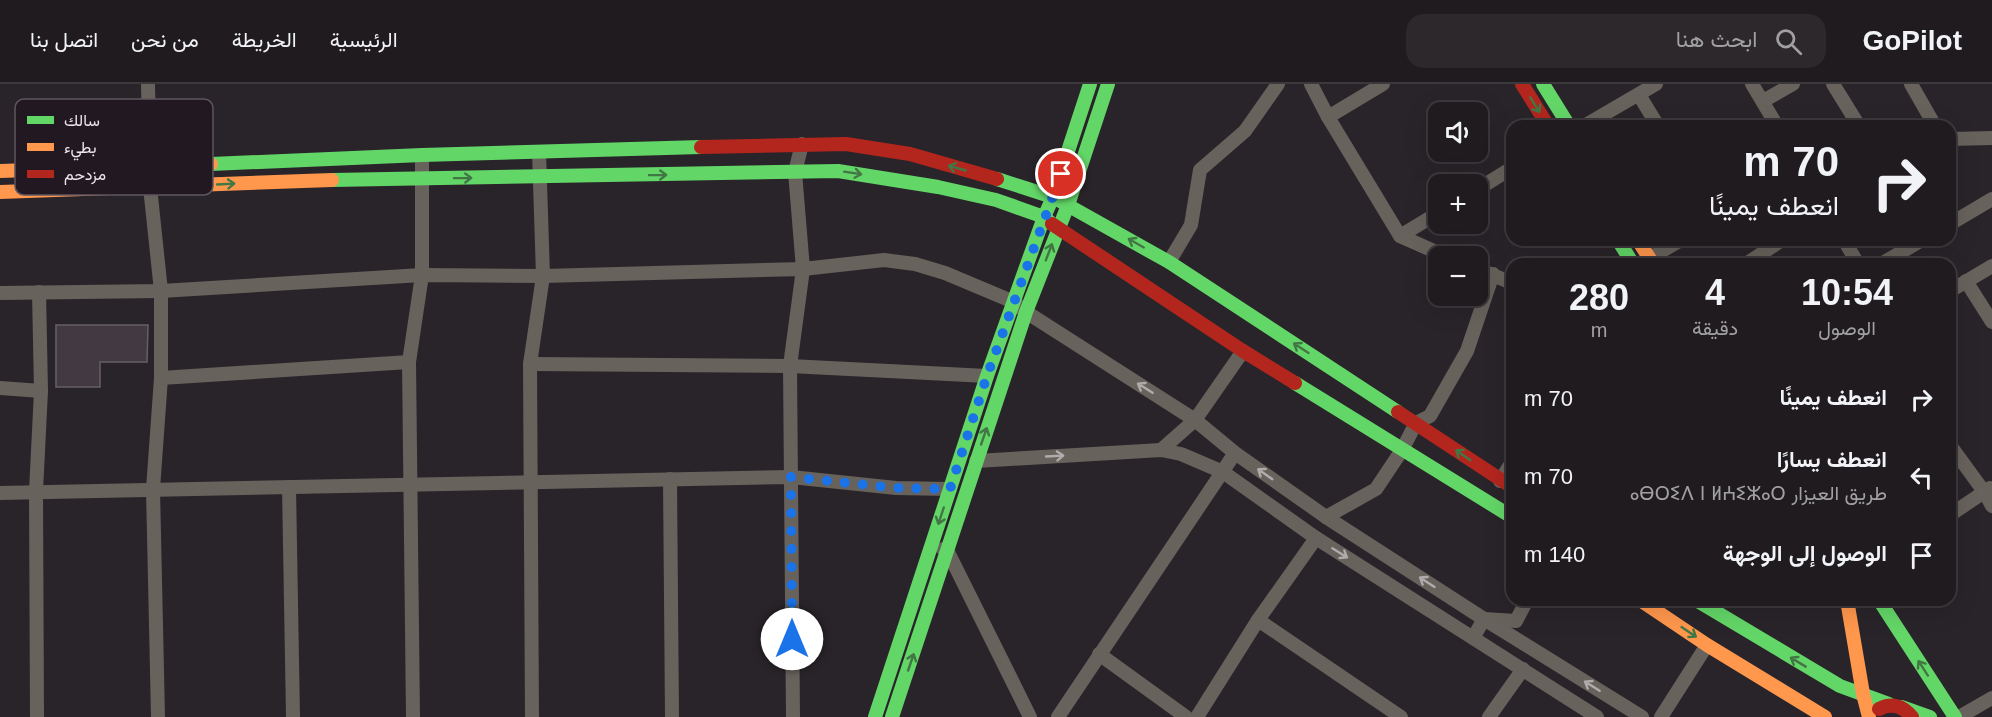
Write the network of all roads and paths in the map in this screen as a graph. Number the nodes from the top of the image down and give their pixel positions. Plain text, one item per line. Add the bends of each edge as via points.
1 (148, 84) edge
2 (1090, 84) edge
3 (1108, 84) edge
4 (1278, 84) edge
5 (1311, 84) edge
6 (1383, 84) edge
7 (1522, 84) edge
8 (1543, 84) edge
9 (1656, 84) edge
10 (1752, 84) edge
11 (1793, 84) edge
12 (1833, 84) edge
13 (1911, 84) edge
14 (1639, 95) junction
15 (148, 99) edge
16 (1762, 101) junction
17 (1328, 117) junction
18 (1544, 120) edge
19 (1565, 120) edge
20 (1595, 120) edge
21 (1654, 120) edge
22 (1774, 120) edge
23 (1854, 120) edge
24 (1932, 120) edge
25 (1992, 138) edge
26 (1956, 139) edge
27 (802, 144) junction
28 (539, 152) junction
29 (422, 154) junction
30 (213, 164) edge
31 (15, 170) edge
32 (0, 171) edge
33 (795, 172) junction
34 (1506, 172) edge
35 (540, 176) junction
36 (421, 179) junction
37 (1488, 183) edge
38 (213, 184) edge
39 (0, 192) edge
40 (15, 192) edge
41 (151, 195) edge
42 (1053, 197) junction
43 (1992, 199) edge
44 (1068, 205) junction
45 (1044, 217) junction
46 (1428, 219) edge
47 (1956, 220) edge
48 (1058, 229) junction
49 (1400, 236) junction
50 (1672, 246) edge
51 (1773, 246) edge
52 (1912, 246) edge
53 (1428, 248) edge
54 (1655, 258) edge
55 (1755, 258) edge
56 (1891, 258) edge
57 (1169, 262) junction
58 (1992, 266) edge
59 (803, 269) junction
60 (1488, 272) edge
61 (1493, 274) junction
62 (422, 275) junction
63 (543, 276) junction
64 (1506, 281) edge
65 (1966, 281) junction
66 (1956, 287) edge
67 (161, 291) junction
68 (39, 292) junction
69 (0, 293) edge
70 (1014, 302) junction
71 (1026, 312) junction
72 (1992, 322) edge
73 (1243, 351) junction
74 (409, 362) junction
75 (530, 364) junction
76 (790, 366) junction
77 (987, 376) junction
78 (161, 378) junction
79 (0, 388) edge
80 (41, 391) junction
81 (1195, 420) junction
82 (1416, 423) junction
83 (1161, 450) junction
84 (1402, 450) junction
85 (1235, 453) junction
86 (1956, 453) edge
87 (976, 461) junction
88 (1223, 472) junction
89 (791, 477) junction
90 (670, 479) junction
91 (531, 482) junction
92 (411, 484) junction
93 (1506, 484) edge
94 (289, 487) junction
95 (153, 489) junction
96 (950, 489) junction
97 (1988, 490) edge
98 (36, 492) junction
99 (0, 493) edge
100 (1992, 506) edge
101 (1956, 511) edge
102 (1506, 513) edge
103 (1326, 517) junction
104 (1316, 538) junction
105 (933, 543) junction
106 (948, 552) junction
107 (1524, 606) edge
108 (1649, 606) edge
109 (1706, 606) edge
110 (1849, 606) edge
111 (1883, 606) edge
112 (1484, 619) junction
113 (1258, 621) junction
114 (1473, 638) junction
115 (1707, 645) junction
116 (1857, 650) junction
117 (1099, 654) junction
118 (1522, 669) junction
119 (1823, 677) junction
120 (1863, 694) junction
121 (1992, 698) edge
122 (1901, 710) edge
123 (37, 717) edge
124 (158, 717) edge
125 (294, 717) edge
126 (413, 717) edge
127 (532, 717) edge
128 (672, 717) edge
129 (793, 717) edge
130 (875, 717) edge
131 (892, 717) edge
132 (1030, 717) edge
133 (1058, 717) edge
134 (1186, 717) edge
135 (1197, 717) edge
136 (1401, 717) edge
137 (1489, 717) edge
138 (1597, 717) edge
139 (1642, 717) edge
140 (1661, 717) edge
141 (1825, 717) edge
142 (1870, 717) edge
143 (1930, 717) edge
144 (1957, 717) edge

1 - 15 street
2 - 42 main road
3 - 44 main road
4 - 57 street via 1245,131 1200,170 1191,225
5 - 17 street
6 - 17 street
7 -> 18 main road
8 - 19 main road
9 - 14 street
10 - 16 street
11 - 16 street
12 - 23 street
13 - 24 street
14 - 20 street
14 - 21 street
16 - 22 street
17 - 49 street
25 - 26 street
27 - 28 main road
27 - 33 street
42 -> 27 main road via 910,154 846,144
28 - 29 main road
28 - 35 street
29 - 30 main road
29 - 36 street
31 - 32 main road
35 -> 33 main road
33 -> 45 main road via 838,171 938,187 996,200
33 - 59 street
34 - 37 street
36 -> 35 main road
35 - 63 street
38 -> 36 main road
36 - 62 street
39 - 40 main road
41 - 67 street
42 - 44 main road
42 - 45 main road
43 - 47 street
44 - 48 main road
57 -> 44 main road
45 - 48 main road
45 - 70 main road
46 - 49 street
71 -> 48 main road
48 - 73 main road
49 - 53 street
50 - 54 street
51 - 55 street
52 - 56 street
82 -> 57 main road
58 - 65 street
59 - 63 street
59 - 70 street via 884,260 915,264
59 - 76 street
60 - 61 street
61 - 64 street
61 - 82 street via 1467,351 1430,416
62 - 63 street
62 - 67 street
62 - 74 street
63 - 75 street
65 - 66 street
65 - 72 street
67 - 68 street
67 - 78 street
68 - 69 street
68 - 80 street
70 - 71 street
70 - 77 main road
81 -> 71 street
87 -> 71 main road
73 - 81 street
73 - 84 main road
74 - 78 street
74 - 92 street
75 - 76 street
75 - 91 street
76 - 77 street
76 - 89 street
77 - 96 main road
78 - 95 street
79 - 80 street
80 - 98 street
81 - 83 street
81 - 85 street
82 - 84 street
93 -> 82 main road
87 -> 83 street
83 - 88 street
84 - 102 main road
84 - 103 street via 1376,489
85 - 88 street
103 -> 85 street
86 - 97 street
87 - 106 main road
88 - 104 street
88 - 117 street
89 - 90 street
89 - 96 street via 896,488
89 - 129 street
90 - 91 street
90 - 128 street
91 - 92 street
91 - 127 street
92 - 94 street
92 - 126 street
94 - 95 street
94 - 125 street
95 - 98 street
95 - 124 street
96 -> 105 main road
97 - 100 street
97 - 101 street
98 - 99 street
98 - 123 street
112 -> 103 street
104 - 113 street
104 -> 114 street
105 - 106 street
105 - 130 main road
131 -> 106 main road
106 - 132 street
107 - 112 street via 1516,621
108 -> 115 main road
119 -> 109 main road
110 - 116 main road
144 -> 111 main road
112 - 114 street
139 -> 112 street
113 - 135 street
113 - 136 street
114 - 118 street
115 - 140 street
115 - 141 main road
116 - 119 main road via 1850,670 1841,676
116 - 120 main road
117 - 133 street
117 - 134 street
118 - 137 street
118 - 138 street
119 - 120 main road
120 - 122 main road
120 - 142 main road
121 - 144 street
122 - 142 main road via 1876,711
122 - 143 main road

